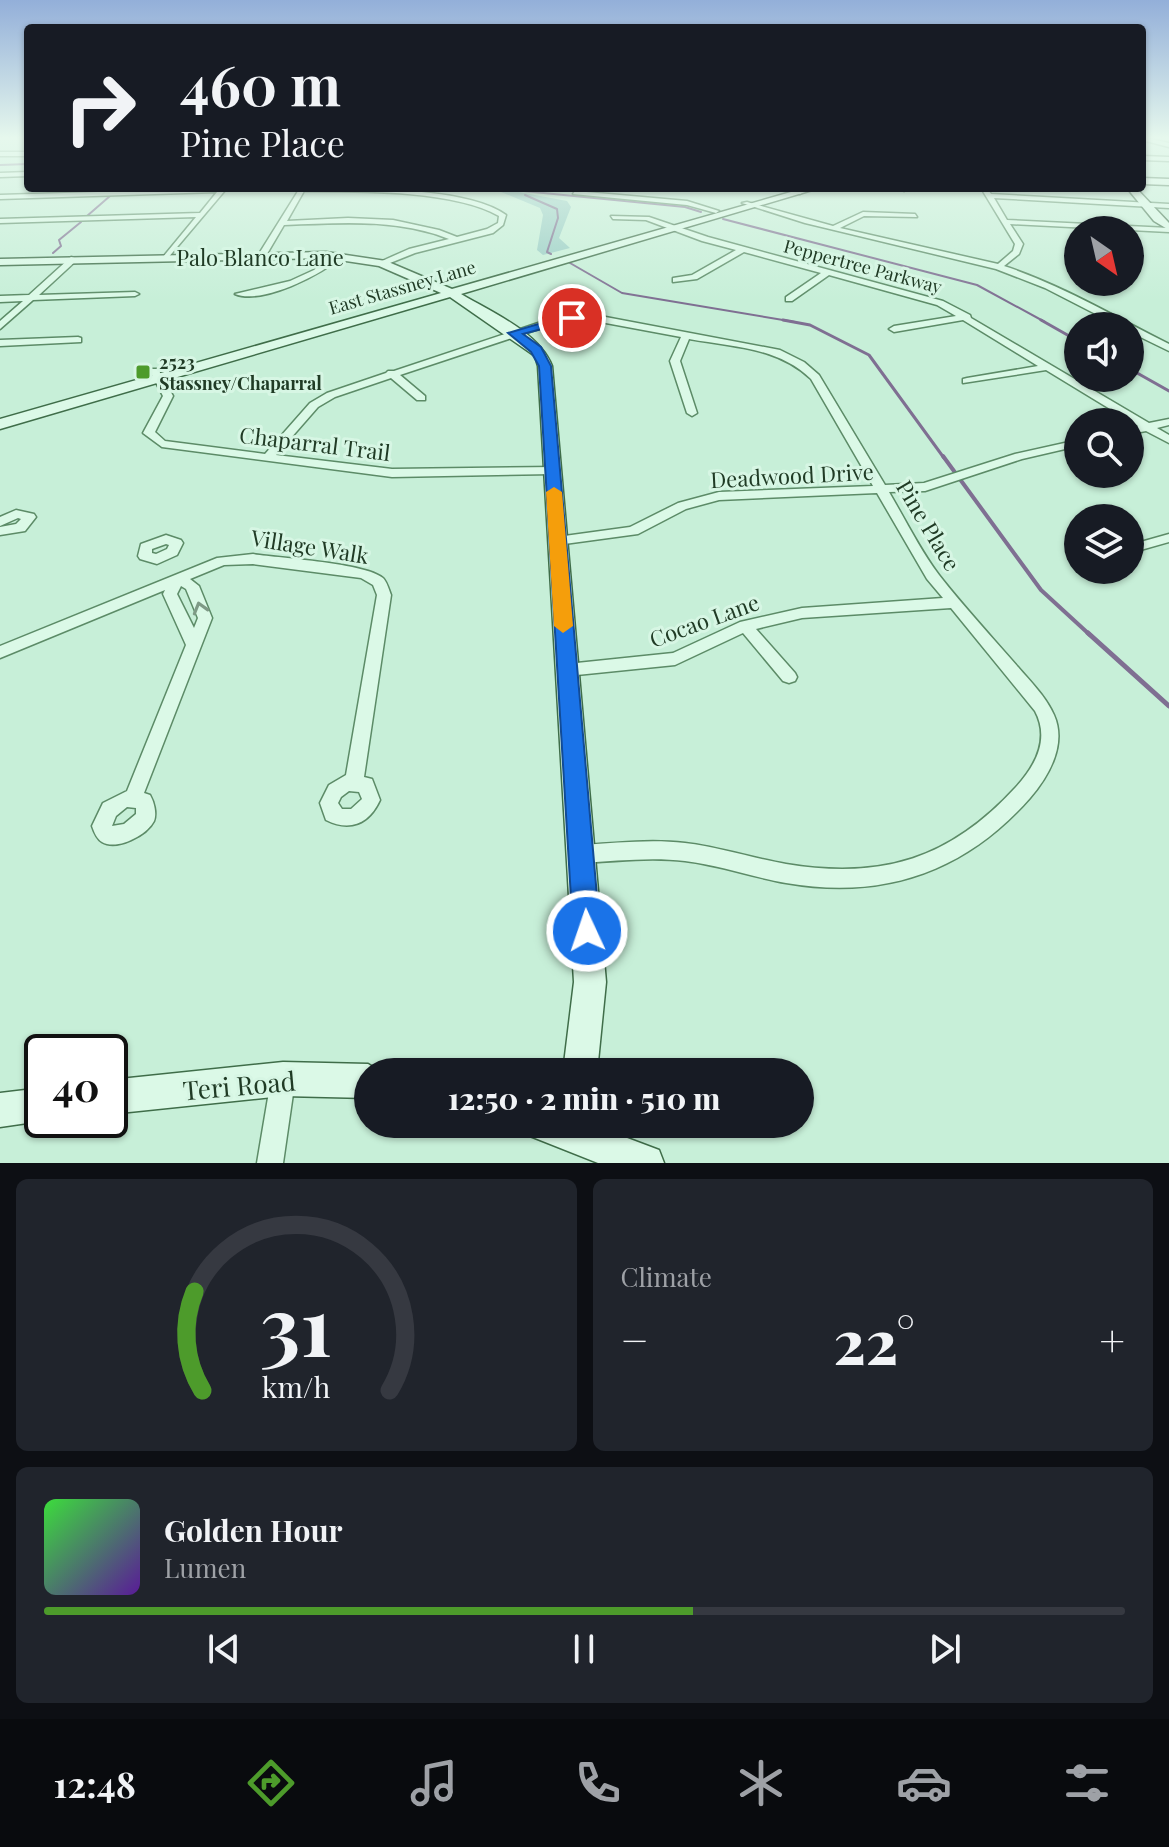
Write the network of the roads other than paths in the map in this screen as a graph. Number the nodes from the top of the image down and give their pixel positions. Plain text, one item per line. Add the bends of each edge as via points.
1 (139, 192) edge
2 (220, 192) edge
3 (300, 192) edge
4 (383, 192) edge
5 (788, 192) edge
6 (987, 192) edge
7 (1135, 192) edge
8 (575, 193) dead end
9 (990, 196) junction
10 (0, 197) edge
11 (748, 205) junction
12 (1149, 205) junction
13 (1169, 206) edge
14 (713, 214) junction
15 (201, 215) junction
16 (915, 216) dead end
17 (122, 217) junction
18 (613, 217) dead end
19 (42, 220) junction
20 (0, 221) edge
21 (1007, 222) junction
22 (281, 223) junction
23 (672, 227) junction
24 (834, 228) junction
25 (1169, 228) edge
26 (109, 230) dead end
27 (26, 233) dead end
28 (457, 240) junction
29 (743, 249) junction
30 (339, 255) junction
31 (167, 257) junction
32 (261, 257) junction
33 (74, 259) junction
34 (0, 262) edge
35 (385, 263) junction
36 (999, 267) junction
37 (828, 272) junction
38 (676, 280) dead end
39 (448, 291) junction
40 (135, 294) dead end
41 (239, 294) dead end
42 (32, 298) junction
43 (0, 299) edge
44 (789, 299) dead end
45 (1099, 312) edge
46 (967, 317) junction
47 (0, 326) edge
48 (894, 329) dead end
49 (514, 333) junction
50 (686, 335) junction
51 (1144, 335) edge
52 (78, 340) dead end
53 (0, 343) edge
54 (1169, 348) edge
55 (1049, 367) junction
56 (391, 373) junction
57 (158, 374) junction
58 (967, 381) dead end
59 (421, 398) dead end
60 (692, 413) dead end
61 (0, 416) edge
62 (1169, 422) edge
63 (0, 424) edge
64 (1148, 427) junction
65 (1144, 428) edge
66 (1169, 440) edge
67 (1064, 446) edge
68 (268, 457) junction
69 (553, 470) junction
70 (882, 490) junction
71 (0, 522) edge
72 (0, 531) edge
73 (1169, 538) edge
74 (557, 541) junction
75 (1144, 545) edge
76 (165, 557) dead end
77 (177, 579) junction
78 (952, 603) junction
79 (745, 626) junction
80 (194, 645) junction
81 (0, 652) edge
82 (567, 670) junction
83 (789, 677) dead end
84 (354, 782) dead end
85 (133, 798) dead end
86 (582, 854) junction
87 (582, 1058) edge
88 (283, 1079) junction
89 (354, 1081) edge
90 (128, 1095) edge
91 (24, 1107) edge
92 (0, 1110) edge
93 (585, 1138) edge
94 (270, 1163) edge
95 (646, 1163) edge

1 - 10 street
2 - 15 street
3 - 22 street
4 - 28 street via 477,204 503,215 495,229
5 - 11 street, East Stassney Lane
6 - 9 street
7 - 12 street
8 - 14 street via 687,203
9 - 12 street
9 - 21 street
11 - 14 street, East Stassney Lane
11 - 24 street
12 - 13 street
12 - 25 street via 1154,217
14 - 23 street, East Stassney Lane
15 - 17 street
15 - 31 street
16 - 24 street via 863,214
17 - 19 street
17 - 26 street
18 - 23 street, Peppertree Parkway via 638,216
19 - 20 street
19 - 27 street
21 - 25 street
21 - 36 street via 1019,244
22 - 28 street via 399,223
22 - 32 street
23 - 29 street, Peppertree Parkway
23 - 39 street, East Stassney Lane
24 - 36 street
28 - 35 street
29 - 37 street, Peppertree Parkway
29 - 38 street via 694,277
30 - 32 street, Palo Blanco Lane
30 - 35 street, Palo Blanco Lane
30 - 41 street via 294,283
31 - 32 street, Palo Blanco Lane
31 - 33 street, Palo Blanco Lane
33 - 34 street, Palo Blanco Lane
33 - 42 street
35 - 39 street, Palo Blanco Lane
36 - 45 street
37 - 44 street
37 - 46 street, Peppertree Parkway via 925,298
39 - 49 street, Palo Blanco Lane
39 - 57 street, East Stassney Lane
40 - 42 street
42 - 43 street
42 - 47 street
46 - 48 street
46 - 55 street, Peppertree Parkway
49 - 50 street, Pine Place via 583,317
49 - 56 street, Pine Place
49 - 69 street, Palo Blanco Lane via 543,360
50 - 60 street via 675,361
50 - 70 street, Pine Place via 773,351 807,368
51 - 54 street
52 - 53 street
55 - 58 street
55 - 64 street, Peppertree Parkway
56 - 59 street
56 - 68 street, Pine Place via 314,405
57 - 61 street, East Stassney Lane
57 - 63 street, East Stassney Lane
57 - 68 street, Chaparral Trail via 168,396 149,429 154,440
62 - 64 street
64 - 65 street
64 - 66 street, Peppertree Parkway
67 - 70 street, Deadwood Drive via 925,487
68 - 69 street, Chaparral Trail via 414,474
69 - 74 street, Palo Blanco Lane
70 - 74 street, Deadwood Drive via 706,498 633,531
70 - 78 street, Pine Place
71 - 72 street via 16,514 30,517 20,528
73 - 75 street
74 - 82 street, Palo Blanco Lane
76 - 77 street
77 - 80 street via 170,594
80 -> 77 street via 205,611 192,586
77 - 81 street, Village Walk
77 - 84 street, Village Walk via 243,558 364,574 382,585
78 - 79 street, Cocao Lane via 802,613
78 - 86 street, Pine Place via 1041,706 1053,737 1048,755 1021,795 965,846 923,868 844,880 682,852
79 - 82 street, Cocao Lane via 663,662
79 - 83 street
80 - 85 street
82 - 86 street, Palo Blanco Lane
86 - 87 street, Palo Blanco Lane via 590,982
88 - 89 street, Teri Road
88 - 90 street, Teri Road
88 - 94 street
91 - 92 street
93 - 95 street

